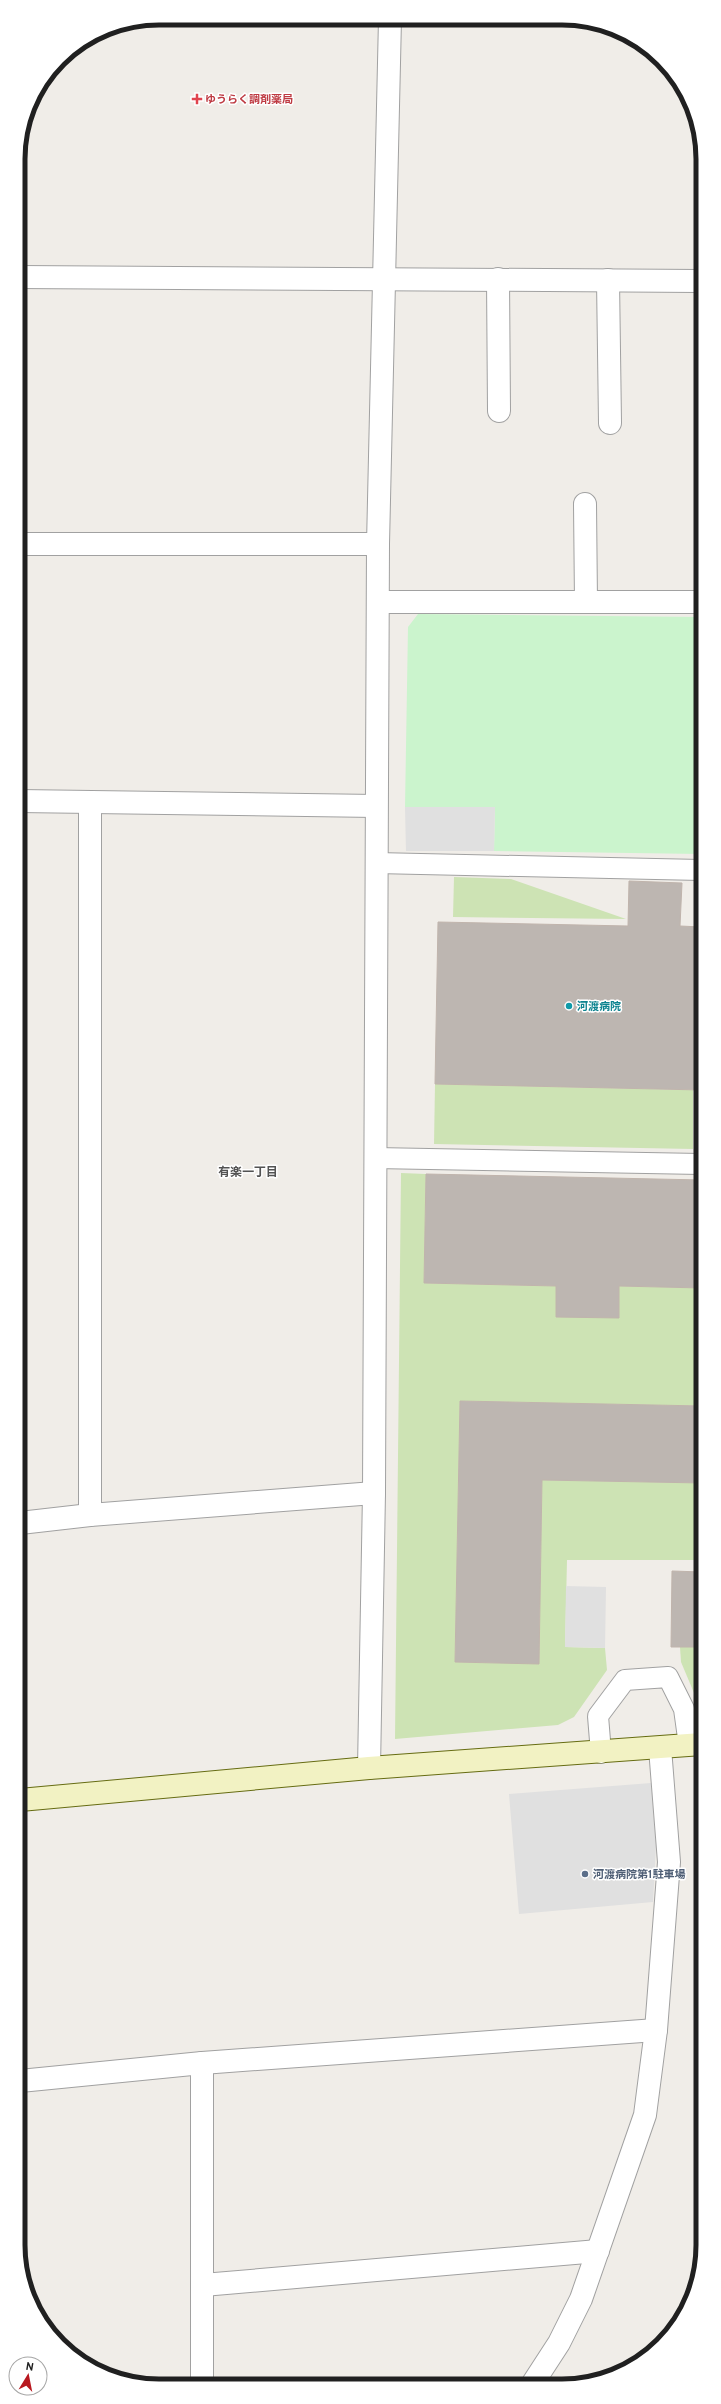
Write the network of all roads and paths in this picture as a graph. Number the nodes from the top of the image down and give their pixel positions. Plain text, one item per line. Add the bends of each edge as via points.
1 (390, 25) edge
2 (25, 278) edge
3 (385, 278) junction
4 (498, 279) junction
5 (608, 280) junction
6 (696, 281) edge
7 (499, 411) dead end
8 (610, 423) dead end
9 (585, 504) dead end
10 (25, 544) edge
11 (378, 544) junction
12 (378, 602) junction
13 (586, 602) junction
14 (696, 602) edge
15 (25, 801) edge
16 (90, 802) junction
17 (376, 806) junction
18 (376, 863) junction
19 (696, 870) edge
20 (375, 1158) junction
21 (696, 1164) edge
22 (374, 1493) junction
23 (90, 1515) junction
24 (25, 1522) edge
25 (696, 1745) edge
26 (660, 1748) junction
27 (601, 1753) junction
28 (369, 1768) junction
29 (25, 1800) edge
30 (656, 2030) junction
31 (202, 2063) junction
32 (25, 2081) edge
33 (598, 2250) junction
34 (203, 2284) junction
35 (202, 2379) edge
36 (536, 2379) edge

1 - 3 street
2 - 3 street
3 - 4 street
3 - 11 street
4 - 5 street
4 - 7 street
5 - 6 street
5 - 8 street
9 - 13 street
10 - 11 street
11 - 12 street
12 - 13 street
12 - 17 street
13 - 14 street
15 - 16 street
16 - 17 street
16 - 23 street
17 - 18 street
18 - 19 lane
18 - 20 street
20 - 21 lane
20 - 22 street
22 - 23 street
22 - 28 street
23 - 24 street
25 - 26 street
25 - 27 lane via 684,1709 668,1677 625,1680 598,1716
26 - 27 street
26 - 30 street via 669,1862
27 - 28 street
28 - 29 street
30 - 31 street
30 - 33 street via 645,2115
31 - 32 street
31 - 34 street
33 - 34 street
33 - 36 street via 581,2299
34 - 35 street

